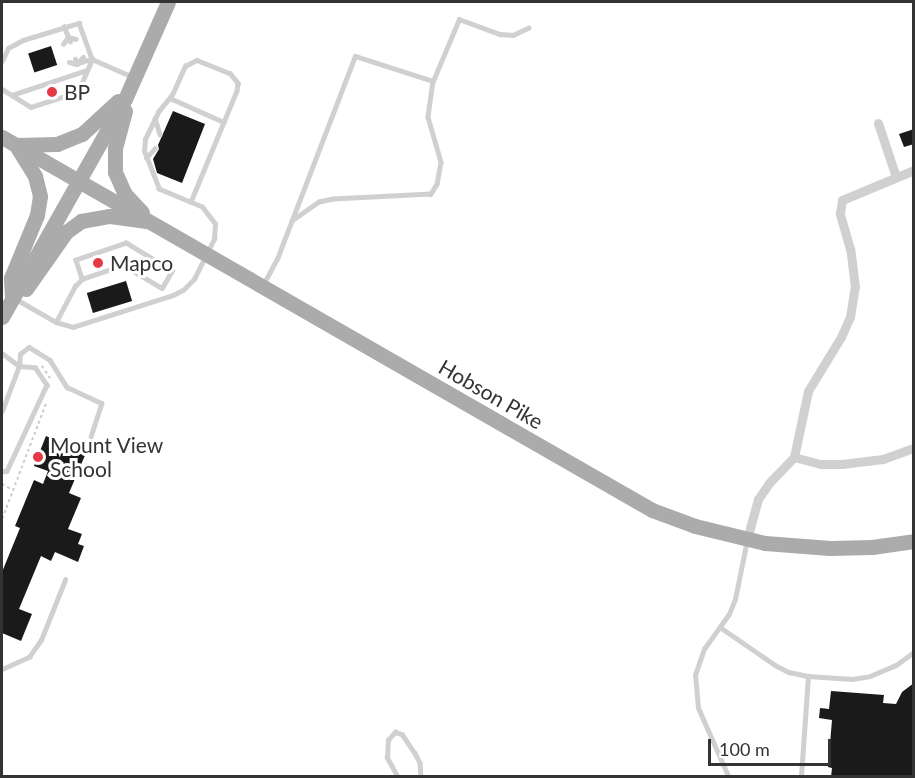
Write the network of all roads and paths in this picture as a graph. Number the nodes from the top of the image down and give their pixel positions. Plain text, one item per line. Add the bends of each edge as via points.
1 (168, 2) edge
2 (64, 27) junction
3 (528, 28) dead end
4 (76, 39) dead end
5 (69, 40) junction
6 (63, 44) dead end
7 (83, 57) dead end
8 (92, 59) junction
9 (2, 61) edge
10 (76, 61) junction
11 (69, 62) dead end
12 (87, 70) junction
13 (433, 81) junction
14 (133, 84) junction
15 (2, 89) edge
16 (12, 95) junction
17 (170, 98) junction
18 (155, 118) junction
19 (224, 122) junction
20 (878, 123) dead end
21 (160, 134) dead end
22 (2, 137) edge
23 (16, 145) junction
24 (155, 148) dead end
25 (146, 158) junction
26 (914, 170) edge
27 (896, 177) junction
28 (78, 182) junction
29 (191, 202) junction
30 (292, 221) junction
31 (153, 222) junction
32 (206, 255) junction
33 (86, 276) junction
34 (262, 287) junction
35 (162, 288) junction
36 (173, 295) junction
37 (12, 297) junction
38 (2, 317) edge
39 (56, 322) junction
40 (2, 353) edge
41 (19, 366) junction
42 (2, 411) edge
43 (91, 436) dead end
44 (914, 448) edge
45 (794, 457) junction
46 (2, 472) edge
47 (2, 484) edge
48 (12, 489) dead end
49 (747, 539) junction
50 (914, 541) edge
51 (65, 580) dead end
52 (720, 627) junction
53 (914, 652) edge
54 (2, 669) edge
55 (808, 676) junction
56 (397, 777) edge
57 (421, 777) edge
58 (728, 777) edge
59 (801, 777) edge

1 - 14 main road
2 - 5 lane
2 - 8 lane via 79,23
2 - 9 lane via 8,48
3 - 13 lane via 513,35 500,34 459,19
4 - 5 lane
5 - 6 lane
7 - 10 lane
8 - 10 lane
8 - 12 lane
8 - 14 lane
10 - 11 lane
12 - 16 lane via 31,92
12 - 16 lane via 78,92 31,107
13 - 30 lane via 355,56
13 - 30 lane via 428,117 441,162 431,194 333,199 319,202
14 - 23 main road via 82,134 57,144
14 - 28 main road
14 - 31 main road via 115,148 115,172 125,194
15 - 16 lane
17 - 18 lane
17 - 19 lane
17 - 19 lane via 190,62 196,60 230,74 238,83
18 - 21 lane
18 - 25 lane via 145,139
19 - 29 lane
20 - 27 street
22 - 23 main road, Hobson Pike
23 - 28 main road, Hobson Pike
23 - 37 main road via 35,176 40,196 37,215 11,278
24 - 25 lane
25 - 29 lane via 159,189
26 - 27 street
27 - 45 street via 847,196 840,205 854,269 853,303 842,337 808,391
28 - 31 main road, Hobson Pike
28 - 37 main road
29 - 32 lane via 202,207 215,224 214,239
30 - 34 lane
31 - 32 main road, Hobson Pike
31 - 37 main road via 110,216 81,221 66,232 26,289
32 - 34 main road, Hobson Pike
32 - 36 lane via 189,285
33 - 35 lane via 123,262
33 - 35 lane via 76,260 126,243 172,271
33 - 39 lane via 75,286
34 - 49 main road, Hobson Pike via 652,510
35 - 36 lane
36 - 39 lane via 79,326
37 - 38 main road
37 - 39 lane
40 - 41 lane
41 - 42 lane
41 - 43 lane via 20,354 29,347 40,351 67,387 102,403
41 - 46 lane via 35,367 47,385 7,471
44 - 45 street via 884,459 842,464 821,464
45 - 49 street via 758,499
47 - 48 path
49 - 50 main road, Hobson Pike via 830,548
49 - 52 lane via 735,599
51 - 54 lane via 41,640 29,657
52 - 55 lane via 775,665
52 - 58 lane via 697,663 694,687 698,708
53 - 55 lane via 870,676
55 - 59 lane
56 - 57 lane via 387,758 388,740 395,732 402,734 415,753

